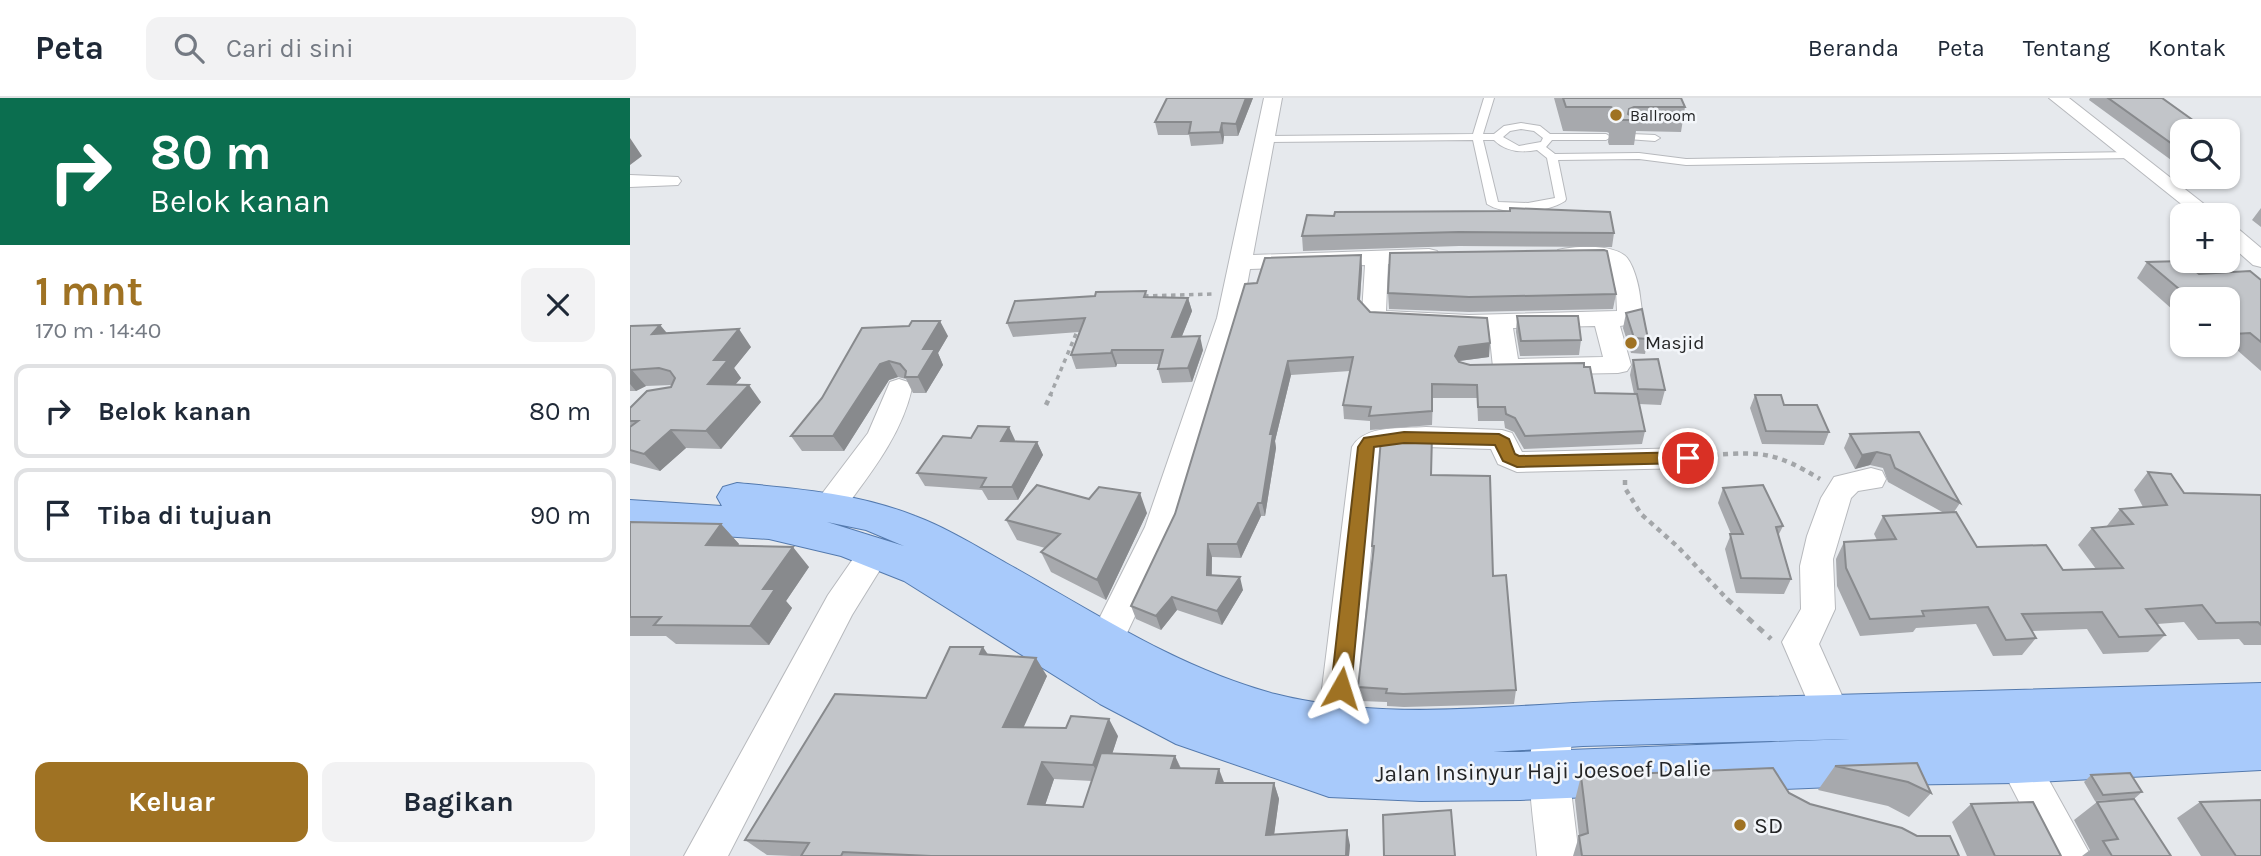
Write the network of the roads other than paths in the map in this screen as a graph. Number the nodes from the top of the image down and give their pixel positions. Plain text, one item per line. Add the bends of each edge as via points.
1 (1273, 98) edge
2 (1489, 98) edge
3 (2058, 98) edge
4 (1477, 136) junction
5 (1497, 137) junction
6 (1548, 137) junction
7 (1606, 137) dead end
8 (1631, 137) edge
9 (1655, 138) dead end
10 (1267, 139) junction
11 (1539, 147) junction
12 (2134, 155) junction
13 (1552, 157) junction
14 (630, 181) edge
15 (671, 181) dead end
16 (2192, 203) edge
17 (2240, 242) edge
18 (1536, 255) edge
19 (1445, 256) edge
20 (1377, 258) junction
21 (2261, 260) edge
22 (1242, 262) junction
23 (1606, 320) junction
24 (1500, 321) junction
25 (1646, 364) edge
26 (1618, 365) junction
27 (899, 388) dead end
28 (1688, 458) road end
29 (1871, 479) dead end
30 (630, 490) edge
31 (829, 507) junction
32 (630, 515) edge
33 (875, 552) junction
34 (1106, 641) junction
35 (1833, 718) junction
36 (1554, 726) junction
37 (1336, 729) junction
38 (2259, 739) edge
39 (2016, 759) junction
40 (1549, 774) junction
41 (705, 856) edge
42 (1558, 856) edge
43 (2070, 856) edge

1 - 10 street
2 - 4 lane
3 - 12 street
4 - 5 lane
4 - 10 lane
4 - 13 lane via 1490,198 1499,206 1557,204 1562,199
5 - 6 lane via 1507,128 1521,126 1537,128
5 - 11 lane via 1516,149
6 - 7 lane
6 - 11 lane
8 - 9 lane
10 - 22 street
11 - 13 lane
12 - 13 lane via 1686,162 1639,156
12 - 16 street
14 - 15 street
17 - 21 street
18 - 23 street via 1605,255 1617,260 1631,316
19 - 20 street
20 - 22 street
20 - 24 street via 1374,313 1382,319
22 - 34 street via 1202,405 1161,527
23 - 24 street
23 - 26 street
24 - 26 street via 1494,368
25 - 26 street
27 - 31 street via 882,432
28 - 37 street via 1517,462 1506,454 1502,440 1404,437 1370,442
29 - 35 street via 1839,490 1818,551 1818,610 1800,642
30 - 31 main road, Jalan Insinyur Haji Joesoef Dalie
31 - 34 main road, Jalan Insinyur Haji Joesoef Dalie via 871,516 923,537
32 - 33 main road, Jalan Insinyur Haji Joesoef Dalie via 769,524
33 - 40 main road, Jalan Insinyur Haji Joesoef Dalie via 919,569 1117,689 1193,728 1267,754 1329,773 1421,777
33 - 41 street via 840,605
34 - 37 main road, Jalan Insinyur Haji Joesoef Dalie via 1223,698 1275,716
35 - 36 main road, Jalan Insinyur Haji Joesoef Dalie
35 - 38 main road, Jalan Insinyur Haji Joesoef Dalie
36 - 37 main road, Jalan Insinyur Haji Joesoef Dalie via 1433,733
36 - 40 street
38 - 39 main road, Jalan Insinyur Haji Joesoef Dalie
39 - 40 main road, Jalan Insinyur Haji Joesoef Dalie via 1779,783
39 - 43 street
40 - 42 street

